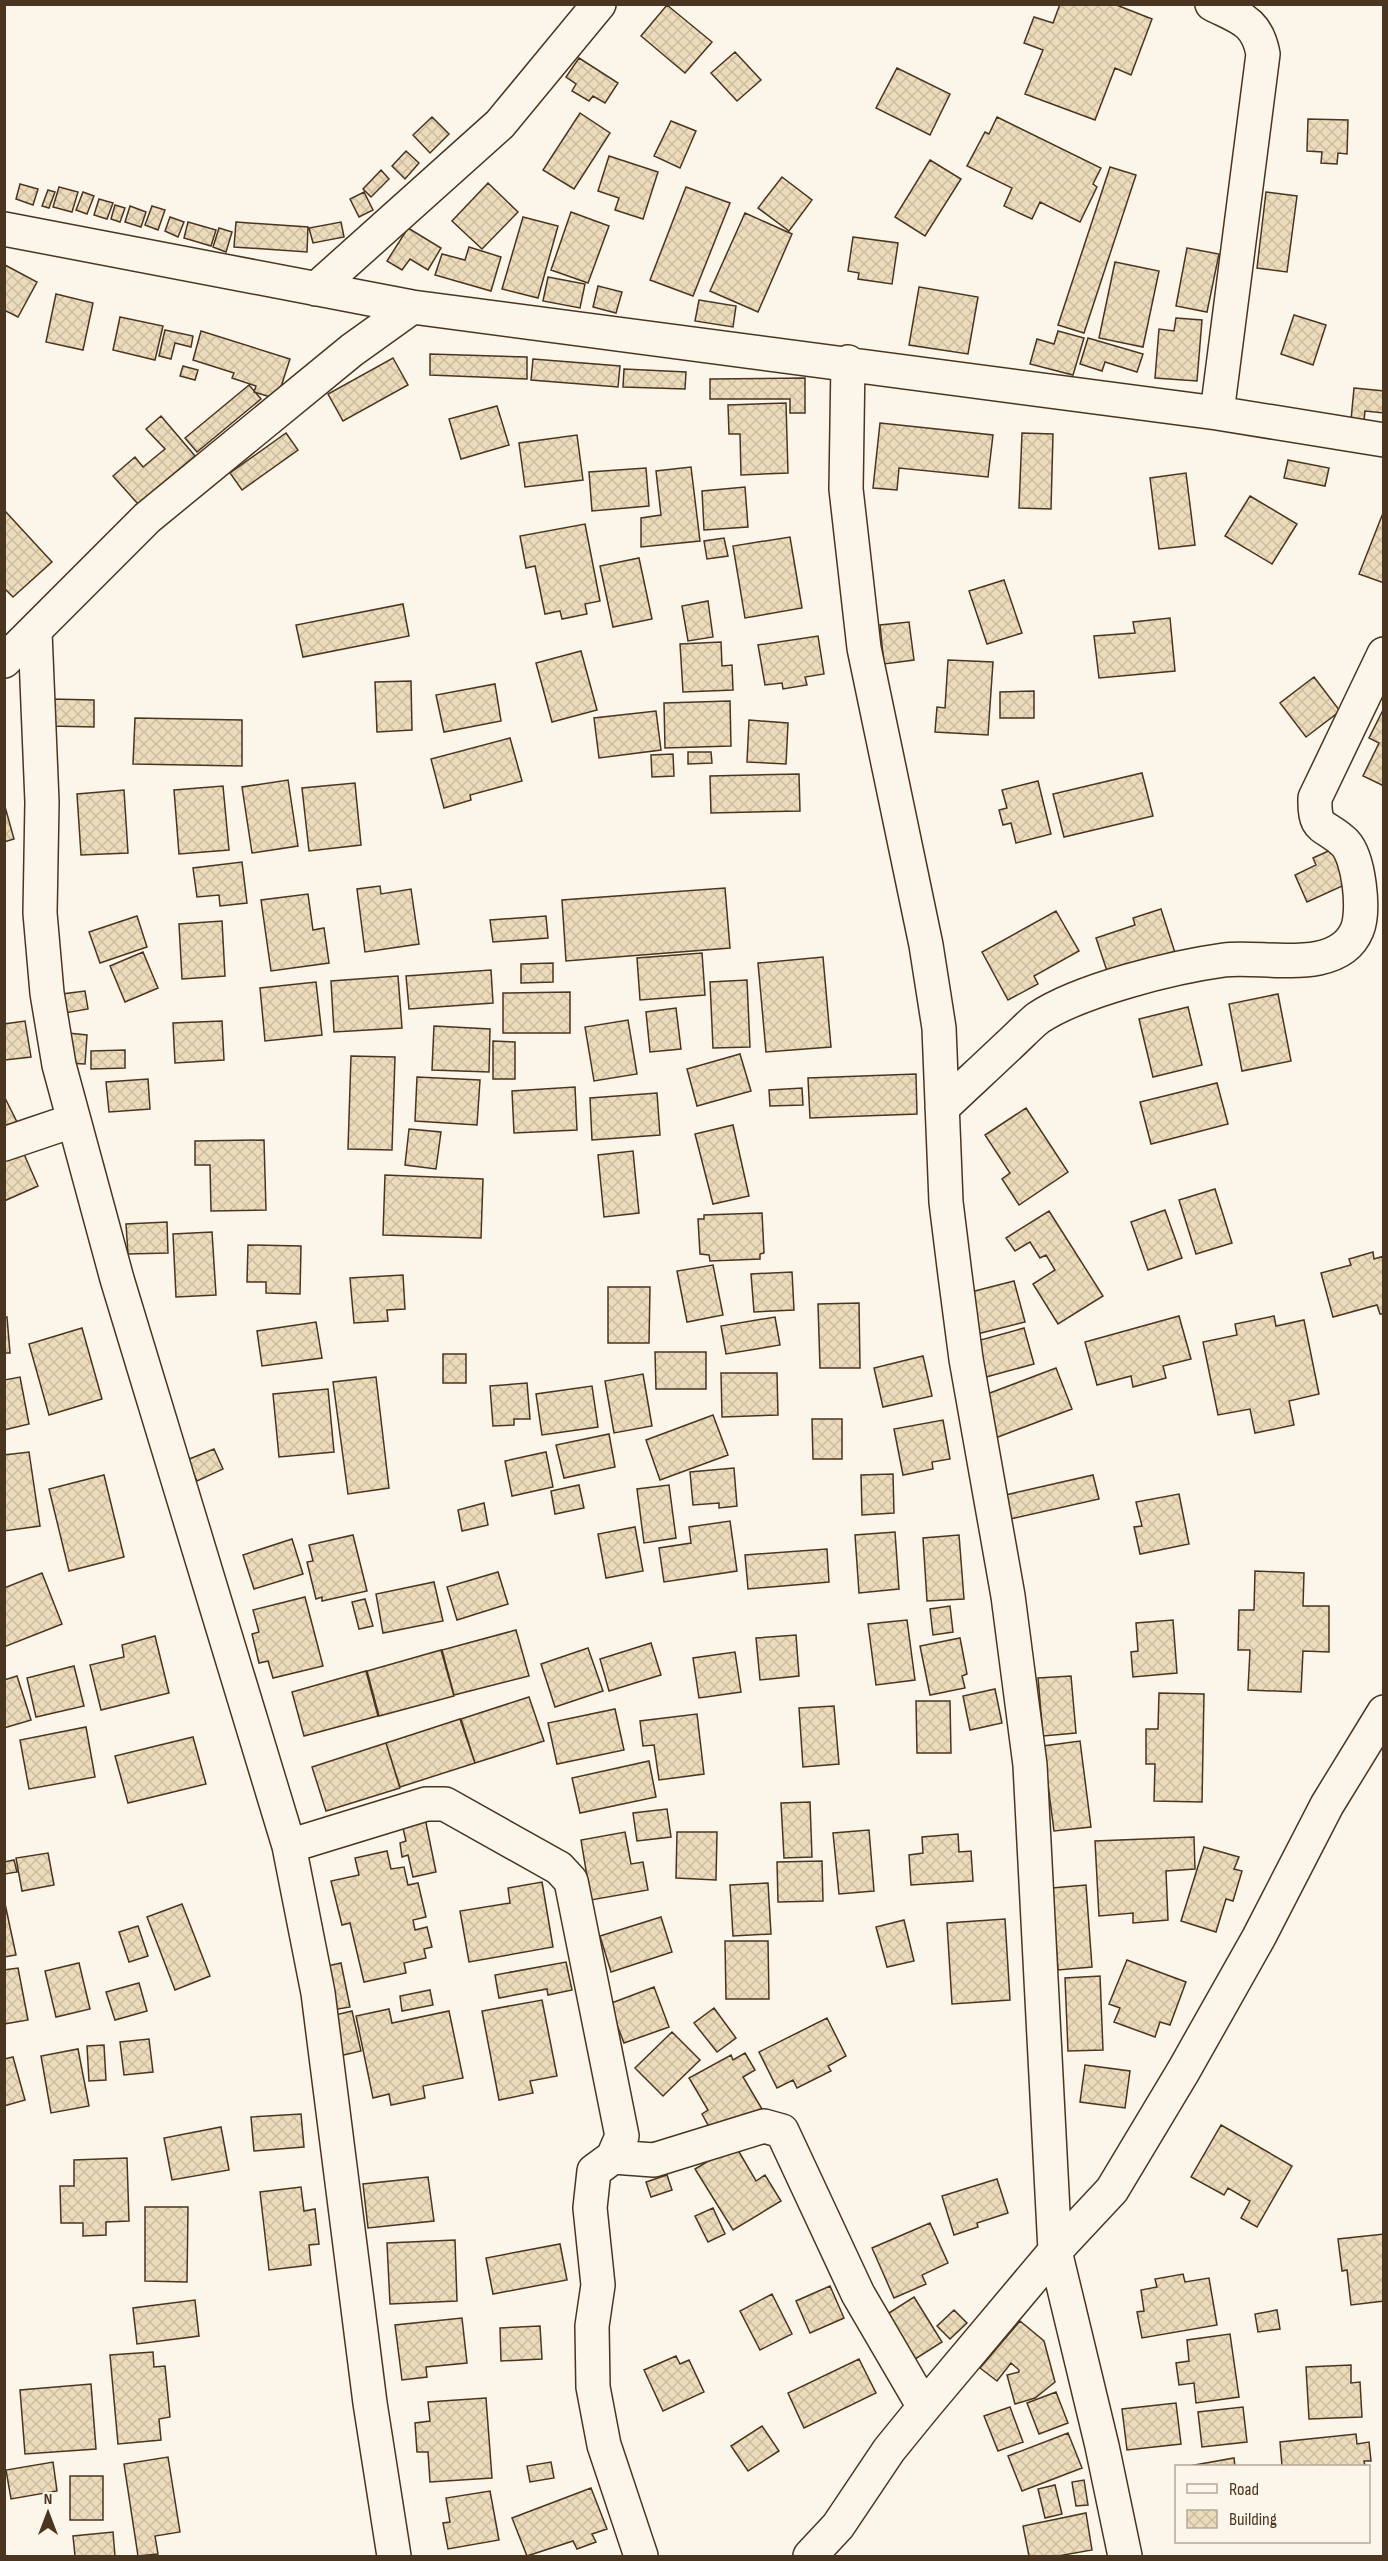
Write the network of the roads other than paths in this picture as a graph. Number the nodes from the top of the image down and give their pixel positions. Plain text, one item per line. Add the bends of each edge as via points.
1 (1212, 4) edge
2 (589, 8) edge
3 (4, 229) edge
4 (316, 289) junction
5 (412, 307) junction
6 (848, 362) junction
7 (1217, 412) junction
8 (1383, 440) edge
9 (35, 632) junction
10 (1383, 654) edge
11 (4, 661) edge
12 (942, 1108) junction
13 (72, 1121) junction
14 (4, 1144) edge
15 (1383, 1712) edge
16 (289, 1846) junction
17 (613, 2157) junction
18 (1055, 2252) junction
19 (924, 2407) junction
20 (394, 2556) edge
21 (641, 2556) edge
22 (810, 2556) edge
23 (1125, 2556) edge

1 - 7 street via 1243,19 1260,35 1263,54
2 - 4 street via 500,124
3 - 4 street
4 - 5 street
5 - 6 street
5 - 9 street via 352,350 147,518
6 - 7 street
6 - 12 street via 846,489 864,648 926,945 939,1028
7 - 8 street
9 - 11 street
9 - 13 street via 42,802 40,913 47,993
10 - 12 street via 1315,798 1314,816 1353,856 1362,909 1358,930 1348,945 1331,956 1312,960 1226,960 1177,968 1072,1000 1038,1018
12 - 18 street via 946,1202 966,1359 1008,1596 1030,1765
13 - 14 street
13 - 16 street
15 - 18 street via 1327,1805 1213,2019 1112,2190
16 - 17 street via 426,1804 445,1804 560,1868 571,1881 622,2136
16 - 20 street via 318,1993 370,2403
17 - 19 street via 654,2160 764,2126 782,2131 858,2294
17 - 21 street via 594,2171 591,2199 598,2285 592,2326 593,2387 604,2445
18 - 19 street
18 - 23 street
19 - 22 street via 838,2526

